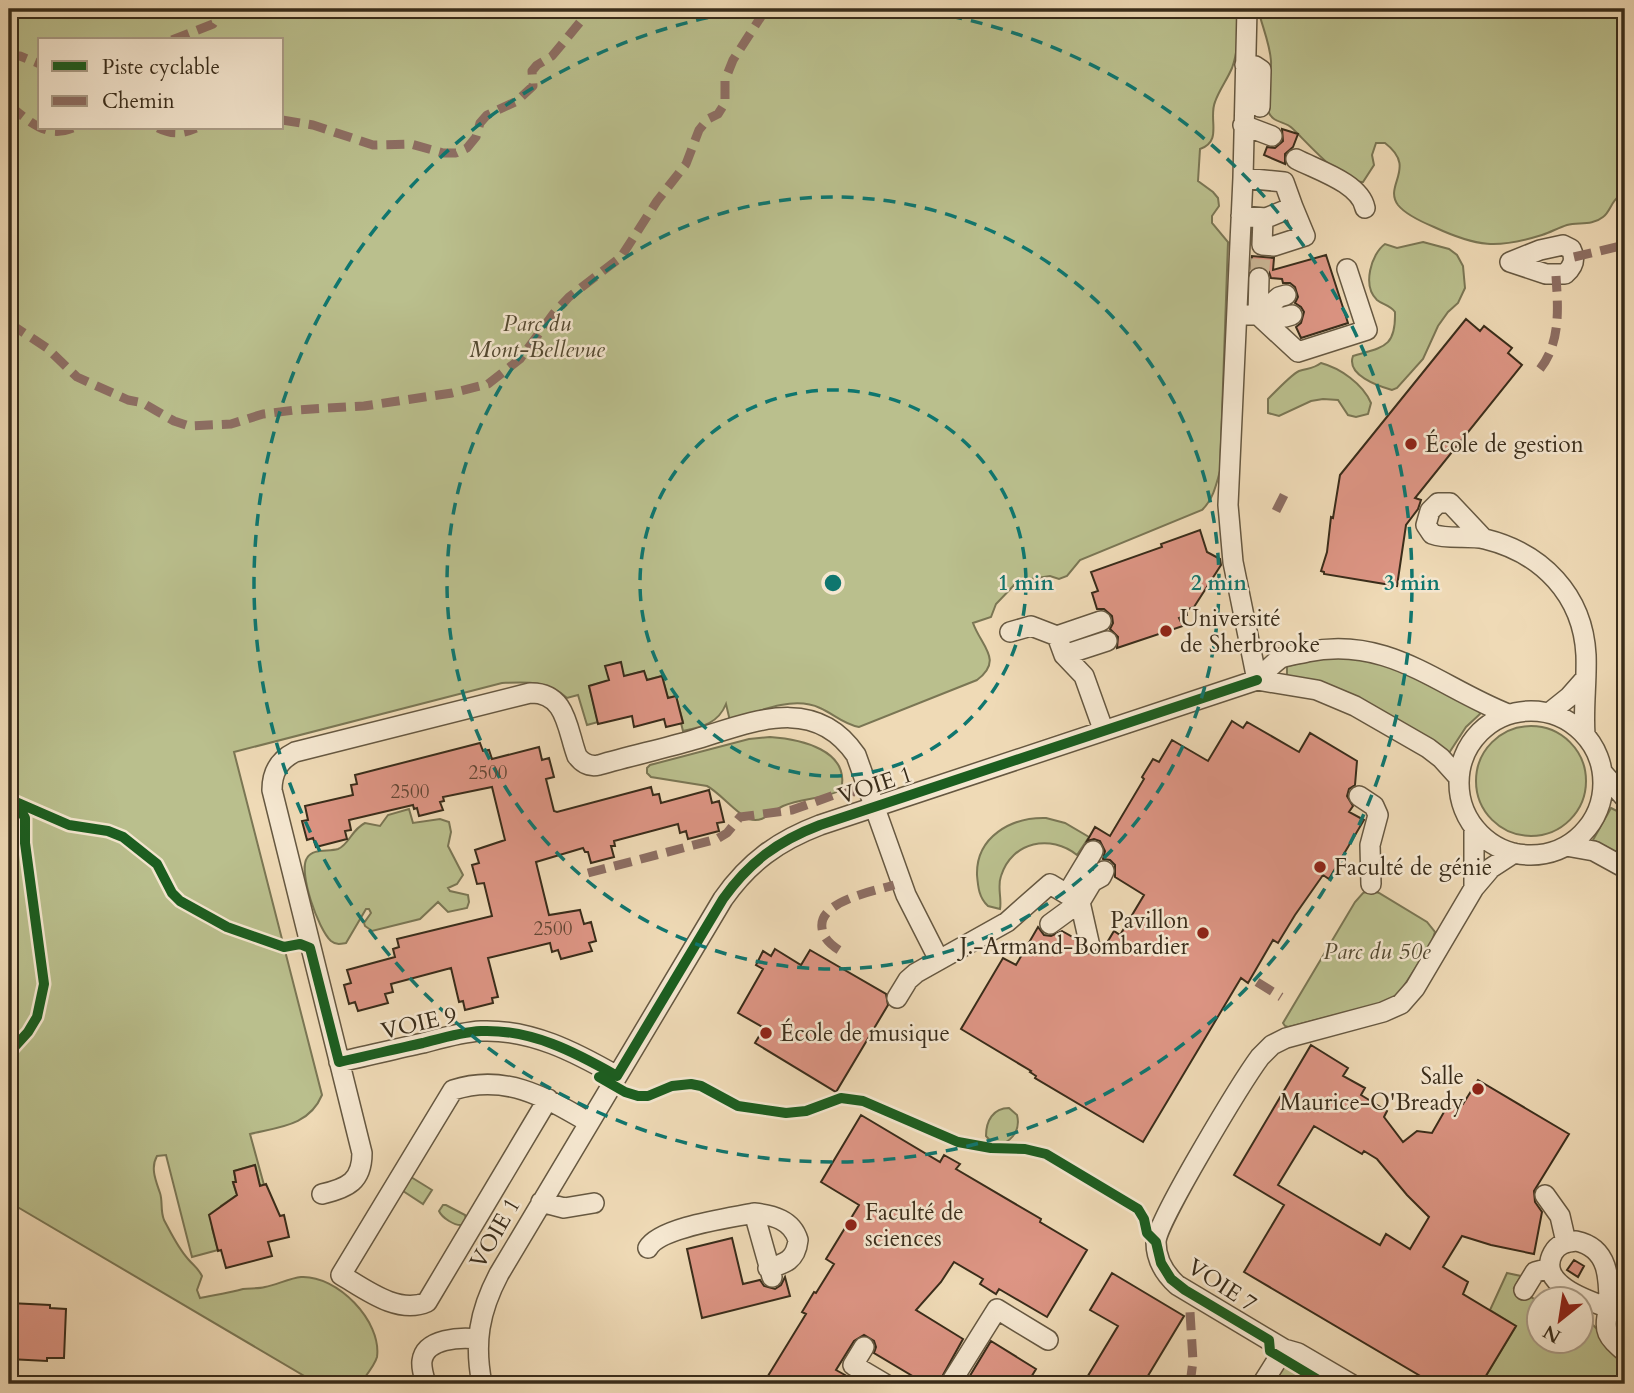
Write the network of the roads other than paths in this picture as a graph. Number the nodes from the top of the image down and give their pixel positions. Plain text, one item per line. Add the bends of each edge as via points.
1 (1247, 9) edge
2 (1245, 65) junction
3 (1260, 107) dead end
4 (1243, 125) junction
5 (1272, 136) dead end
6 (1296, 159) dead end
7 (1243, 178) junction
8 (1293, 207) junction
9 (1365, 208) dead end
10 (1241, 216) junction
11 (1263, 219) junction
12 (1348, 269) dead end
13 (1259, 278) tunnel mouth
14 (1286, 295) dead end
15 (1235, 314) junction
16 (1292, 314) dead end
17 (1258, 316) junction
18 (1483, 538) dead end
19 (1101, 621) dead end
20 (1010, 632) dead end
21 (1057, 636) junction
22 (1107, 640) dead end
23 (1064, 655) junction
24 (1257, 680) junction
25 (1584, 680) junction
26 (1549, 713) junction
27 (1508, 714) junction
28 (1103, 729) junction
29 (1585, 735) junction
30 (1603, 773) junction
31 (1459, 778) junction
32 (1359, 796) dead end
33 (1625, 798) edge
34 (875, 807) junction
35 (1474, 828) junction
36 (1566, 846) junction
37 (1093, 850) dead end
38 (1514, 853) junction
39 (1625, 868) edge
40 (1104, 871) dead end
41 (1371, 884) dead end
42 (1474, 888) junction
43 (1073, 898) junction
44 (1050, 924) dead end
45 (1089, 942) dead end
46 (939, 960) junction
47 (897, 998) dead end
48 (339, 1062) junction
49 (617, 1076) junction
50 (548, 1099) junction
51 (588, 1122) junction
52 (322, 1194) dead end
53 (1545, 1195) dead end
54 (541, 1202) junction
55 (594, 1203) dead end
56 (754, 1213) junction
57 (1566, 1242) junction
58 (648, 1248) dead end
59 (1550, 1268) junction
60 (1524, 1290) dead end
61 (1617, 1310) edge
62 (478, 1339) junction
63 (1048, 1340) dead end
64 (864, 1347) dead end
65 (1284, 1349) junction
66 (1625, 1352) edge
67 (426, 1384) edge
68 (482, 1384) edge
69 (885, 1384) edge
70 (950, 1384) edge
71 (1262, 1384) edge
72 (1351, 1384) edge

1 - 2 lane
2 - 3 lane via 1261,70
2 - 4 lane
4 - 5 lane
4 - 7 lane
6 - 9 lane via 1354,189
7 - 8 lane via 1284,182
7 - 10 lane
8 - 11 lane
8 - 11 lane via 1305,236 1261,251
10 - 11 lane
10 - 15 lane
12 - 17 lane via 1367,330 1298,352
13 - 17 lane
14 - 17 lane
15 - 17 lane
15 - 24 lane via 1228,513
16 - 17 lane
18 - 25 lane via 1536,562 1564,589 1581,623
19 - 21 lane
20 - 21 lane via 1031,626
21 - 23 lane
22 - 23 lane
23 - 28 lane via 1084,676
24 - 27 lane via 1283,657 1325,649 1366,652 1411,664 1475,701
24 - 28 lane, VOIE 1
24 - 31 lane via 1317,690 1355,706 1428,748
25 - 26 lane
25 - 29 lane
26 - 27 lane via 1527,710
26 - 29 lane
27 - 31 lane via 1472,741
28 - 34 lane, VOIE 1
29 - 30 lane
30 - 33 lane
30 - 36 lane via 1598,811
31 - 35 lane via 1462,808
32 - 41 lane via 1374,806 1378,815 1370,845
34 - 46 lane via 912,908
34 - 48 lane via 849,746 826,728 800,718 764,718 599,765 587,764 576,752 560,706 536,693 290,754 272,778 273,796
34 - 49 lane, VOIE 1 via 792,836 749,866 718,907
35 - 38 lane via 1492,844
35 - 42 lane
36 - 38 lane via 1545,854
36 - 39 lane via 1594,851
37 - 43 lane
38 - 42 lane, VOIE 7 via 1491,868
40 - 43 lane
42 - 65 lane, VOIE 7 via 1406,1000 1383,1012 1272,1045 1251,1069 1157,1234 1163,1268 1177,1285
43 - 44 lane
43 - 45 lane
43 - 46 lane via 1050,884 1007,922
46 - 47 lane via 908,980
48 - 49 lane, VOIE 9 via 459,1034 495,1031 547,1041
48 - 52 lane via 360,1142 361,1164 351,1183
49 - 51 lane, VOIE 1
50 - 50 lane via 504,1086 453,1090 341,1275 395,1303 416,1306 427,1302
50 - 51 lane
51 - 54 lane, VOIE 1
53 - 57 lane via 1560,1216
54 - 55 lane via 558,1208
54 - 62 lane, VOIE 1 via 495,1281
56 - 56 lane via 770,1272 792,1258 796,1235 785,1222
56 - 58 lane via 669,1233
57 - 59 lane via 1554,1251
57 - 61 lane via 1584,1243 1602,1256
59 - 60 lane via 1535,1272
59 - 61 lane via 1563,1288
61 - 66 lane via 1605,1325
62 - 67 lane via 447,1340 430,1348 422,1361
62 - 68 lane, VOIE 1
63 - 70 lane via 997,1309
64 - 69 lane via 853,1365
65 - 71 lane
65 - 72 lane, VOIE 7

